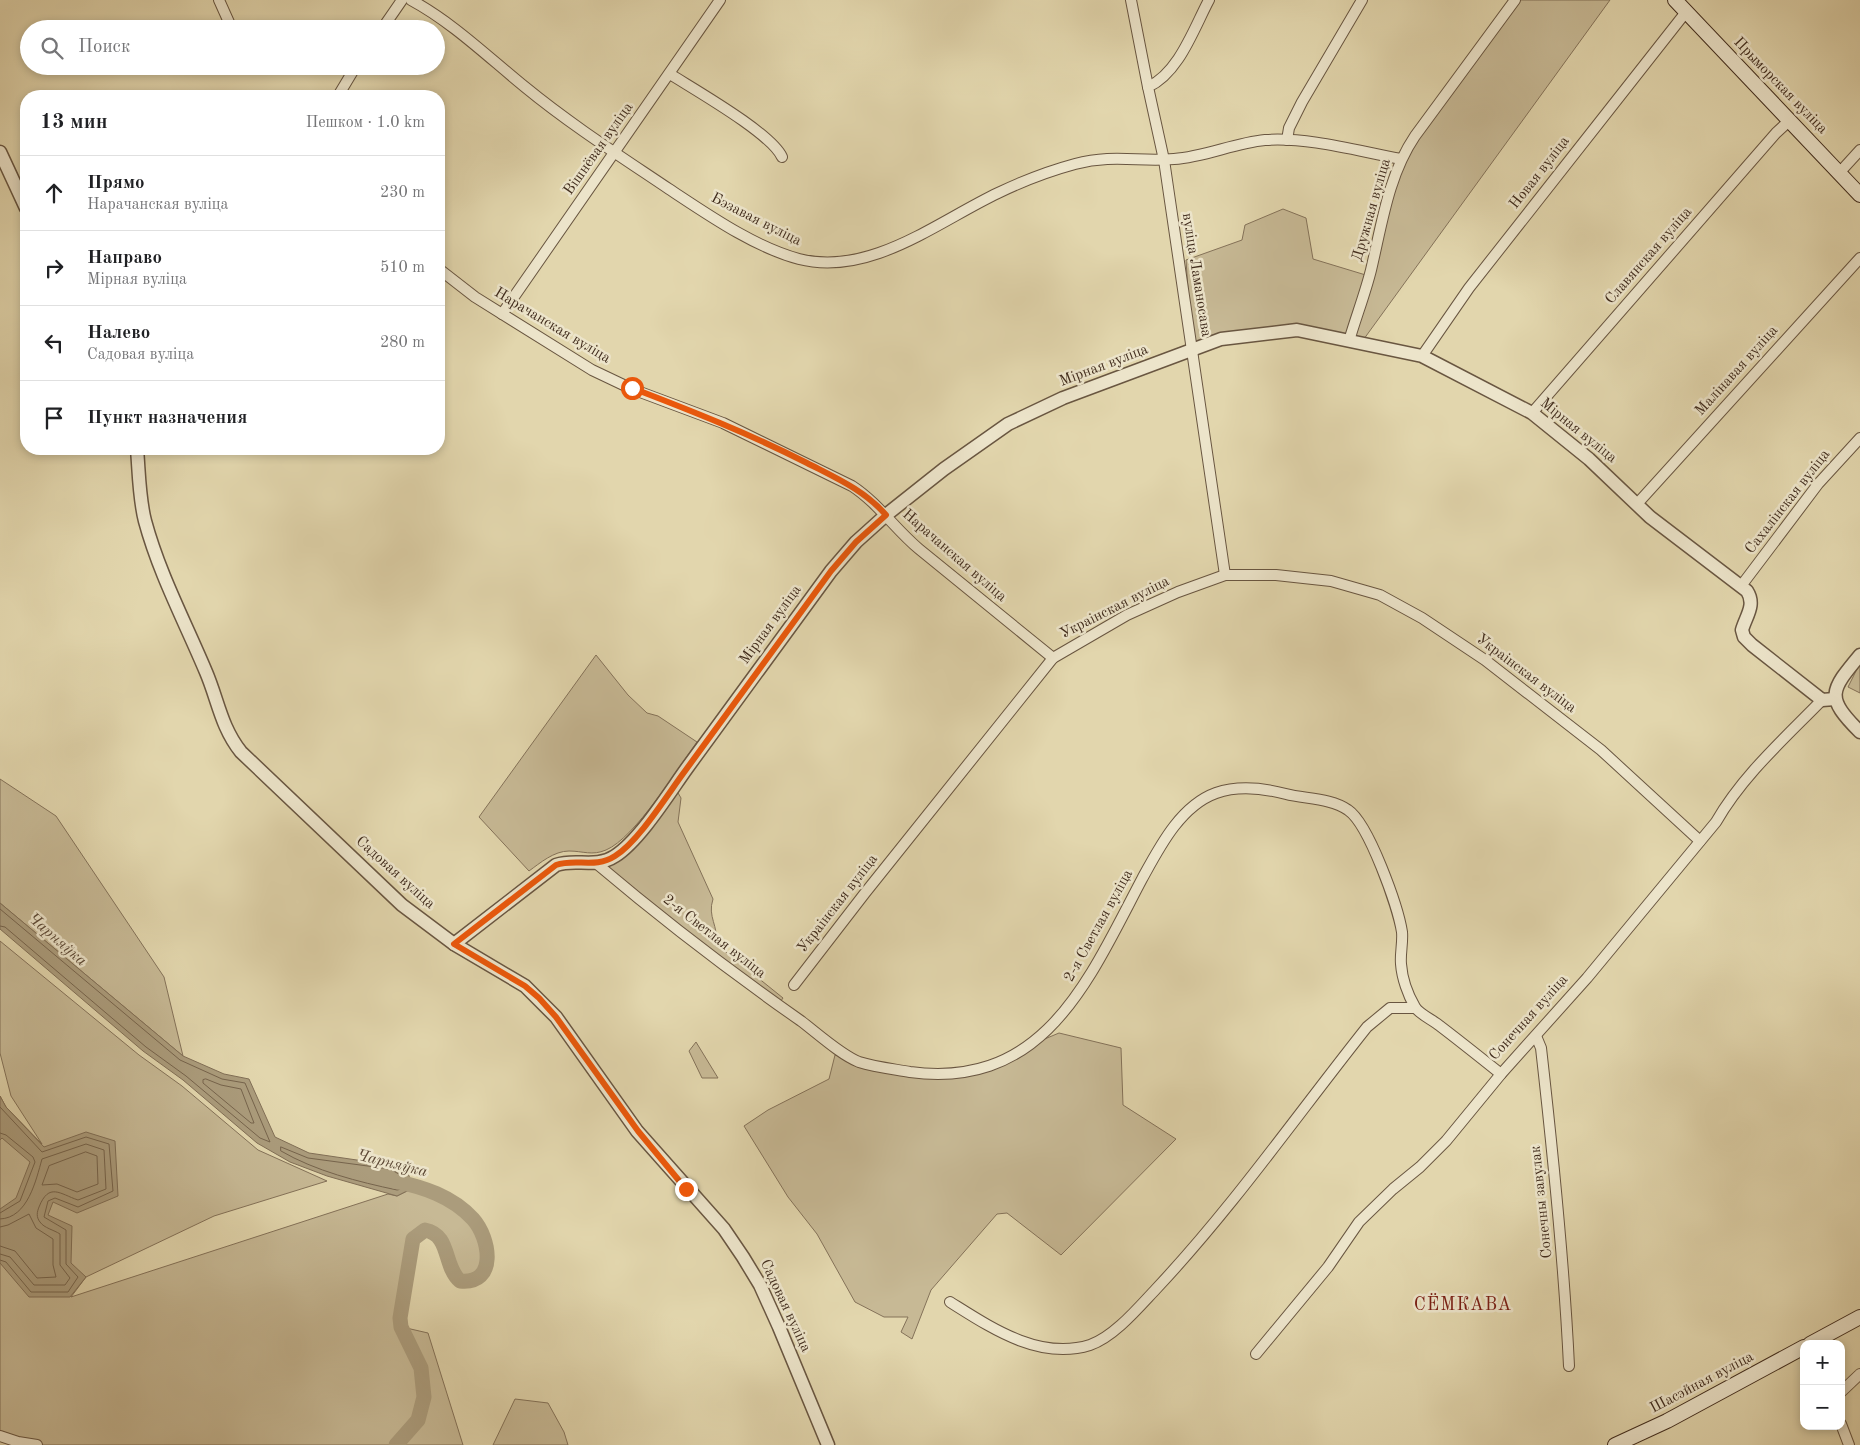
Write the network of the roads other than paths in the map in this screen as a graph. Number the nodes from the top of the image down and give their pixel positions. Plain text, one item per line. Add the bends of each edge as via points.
1 (219, 0) edge
2 (402, 0) edge
3 (411, 0) edge
4 (720, 0) edge
5 (1131, 0) edge
6 (1209, 0) edge
7 (1362, 0) edge
8 (1515, 0) edge
9 (1675, 0) edge
10 (1686, 12) junction
11 (228, 20) edge
12 (388, 20) edge
13 (441, 20) edge
14 (445, 24) edge
15 (670, 74) junction
16 (351, 75) edge
17 (1148, 87) junction
18 (342, 90) edge
19 (1790, 120) junction
20 (1287, 140) junction
21 (1860, 150) edge
22 (0, 152) edge
23 (615, 153) junction
24 (782, 157) dead end
25 (1401, 159) junction
26 (1164, 160) junction
27 (1840, 172) junction
28 (20, 195) edge
29 (1860, 195) edge
30 (1860, 258) edge
31 (445, 273) edge
32 (502, 314) junction
33 (1349, 341) junction
34 (1192, 350) junction
35 (1422, 356) junction
36 (1532, 413) junction
37 (1860, 438) edge
38 (137, 455) edge
39 (1637, 504) junction
40 (886, 515) junction
41 (1225, 575) junction
42 (1742, 586) junction
43 (1860, 656) edge
44 (1053, 658) junction
45 (1831, 698) junction
46 (1860, 732) edge
47 (1700, 841) junction
48 (597, 864) junction
49 (454, 944) junction
50 (794, 985) dead end
51 (1415, 1008) junction
52 (1536, 1036) junction
53 (1501, 1074) junction
54 (950, 1302) dead end
55 (1860, 1317) edge
56 (1817, 1340) edge
57 (1800, 1349) edge
58 (1256, 1354) dead end
59 (1569, 1366) dead end
60 (1860, 1374) edge
61 (1845, 1388) edge
62 (1844, 1430) edge
63 (0, 1436) edge
64 (37, 1445) edge
65 (828, 1445) edge
66 (1615, 1445) edge
67 (1850, 1445) edge

1 - 11 street
2 - 12 street
3 - 13 street, Бэзавая вуліца
4 - 15 street, Вішнёвая вуліца
5 - 17 street, вуліца Ламаносава
6 - 17 street via 1176,60 1161,78
7 - 20 street via 1302,102 1289,128
8 - 25 street, Дружная вуліца
9 - 10 main road, Прыморская вуліца
10 - 19 main road, Прыморская вуліца
10 - 35 street, Новая вуліца via 1469,288
14 - 23 street, Бэзавая вуліца
15 - 23 street, Вішнёвая вуліца
15 - 24 street via 764,135 779,149
16 - 18 street
17 - 26 street, вуліца Ламаносава
19 - 27 main road, Прыморская вуліца
19 - 36 street, Славянская вуліца
20 - 25 street, Бэзавая вуліца
20 - 26 street, Бэзавая вуліца via 1262,141
21 - 27 street
22 - 28 street
23 - 26 street, Бэзавая вуліца via 696,207 748,236 798,258 832,264 884,251 999,192 1058,168 1096,159
23 - 32 street, Вішнёвая вуліца
25 - 33 street, Дружная вуліца
26 - 34 street, вуліца Ламаносава
27 - 29 main road, Прыморская вуліца
30 - 39 street, Малінавая вуліца
31 - 32 street, Нарачанская вуліца
32 - 40 street, Нарачанская вуліца via 592,370 732,427 852,486
33 - 34 street, Мірная вуліца via 1298,330 1221,338
33 - 35 street, Мірная вуліца
34 - 40 street, Мірная вуліца via 1063,398 1008,424
34 - 41 street, вуліца Ламаносава
35 - 36 street, Мірная вуліца
36 - 39 street, Мірная вуліца via 1589,459
37 - 42 street, Сахалінская вуліца via 1818,484
38 - 49 street, Садовая вуліца via 144,518 152,547 232,741 402,905
39 - 42 street, Мірная вуліца via 1693,551
40 - 44 street, Нарачанская вуліца via 919,549
40 - 48 street, Мірная вуліца via 831,571 639,831 616,856
41 - 44 street, Украінская вуліца via 1127,616
41 - 47 street, Украінская вуліца via 1276,575 1331,582 1380,595 1422,618 1485,660 1601,750
42 - 45 street via 1751,597 1742,630 1744,637
43 - 45 street, Сонечная вуліца via 1839,681
44 - 50 street, Украінская вуліца
45 - 46 street
45 - 47 street, Сонечная вуліца via 1760,763
47 - 52 street, Сонечная вуліца
48 - 49 street via 563,862 556,865
48 - 51 street, 2-я Светлая вуліца via 778,1005 856,1061 933,1075 966,1072 1002,1061 1026,1048 1060,1017 1093,972 1157,852 1185,814 1214,794 1238,788 1267,789 1336,804 1355,816 1395,904 1402,935 1404,982
49 - 65 street, Садовая вуліца via 525,986 539,998 638,1131 724,1229 760,1285
51 - 53 street, 2-я Светлая вуліца
51 - 54 street via 1390,1008 1367,1027 1213,1226 1135,1312 1108,1334 1090,1344 1066,1348 1019,1342
52 - 53 street, Сонечная вуліца
52 - 59 street, Сонечны завулак via 1541,1048 1556,1188
53 - 58 street, Сонечная вуліца via 1433,1154 1358,1222 1328,1267
55 - 56 main road
57 - 66 main road, Шасэйная вуліца via 1667,1421
60 - 61 street
62 - 67 street
63 - 64 street

